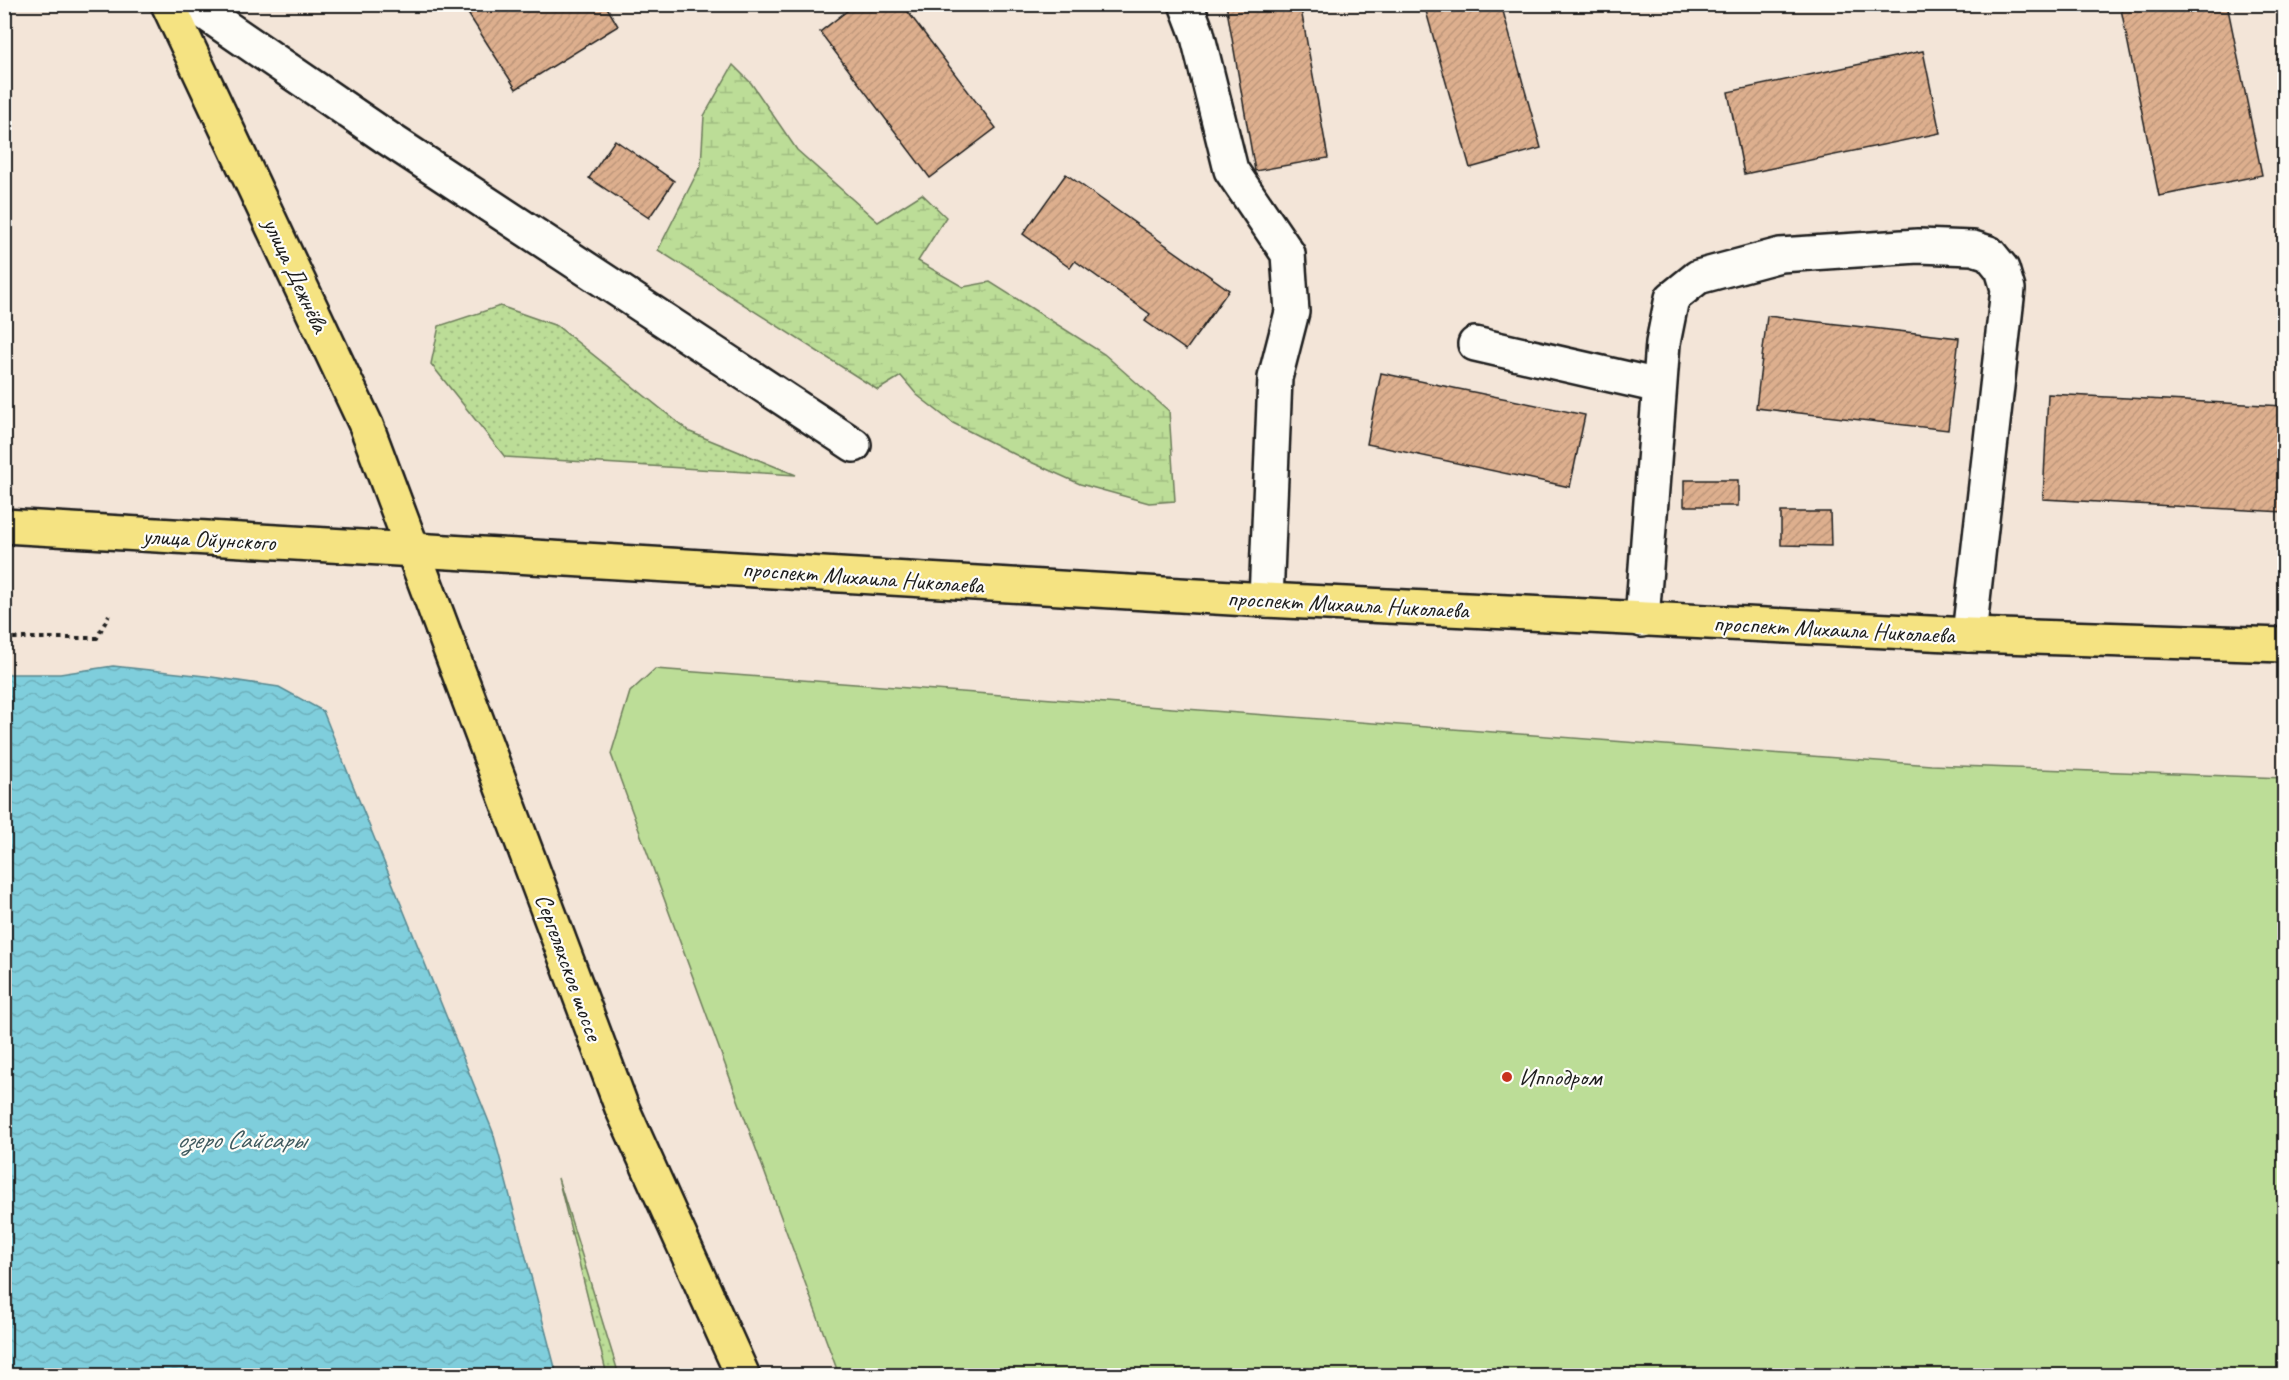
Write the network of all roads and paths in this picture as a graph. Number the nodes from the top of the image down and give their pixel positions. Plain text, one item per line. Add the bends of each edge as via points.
1 (168, 4) edge
2 (192, 4) edge
3 (1186, 4) edge
4 (1475, 344) dead end
5 (1659, 386) junction
6 (854, 445) dead end
7 (4, 526) edge
8 (413, 551) junction
9 (1266, 600) junction
10 (109, 615) dead end
11 (1642, 620) junction
12 (1969, 635) junction
13 (4, 638) edge
14 (2284, 645) edge
15 (743, 1376) edge

1 - 8 main road, улица Дежнёва via 366,425
2 - 6 lane via 386,137
3 - 9 lane via 1197,33 1231,170 1288,254 1292,312 1275,378
4 - 5 lane
5 - 11 lane
5 - 12 lane via 1672,298 1698,277 1780,255 1918,246 1973,248 1989,254 2002,269 2008,289
7 - 8 main road, улица Ойунского
8 - 9 main road, проспект Михаила Николаева
8 - 15 main road, Сергеляхское шоссе via 622,1108
9 - 11 main road, проспект Михаила Николаева
10 - 13 path via 97,638
11 - 12 main road, проспект Михаила Николаева
12 - 14 main road, проспект Михаила Николаева

